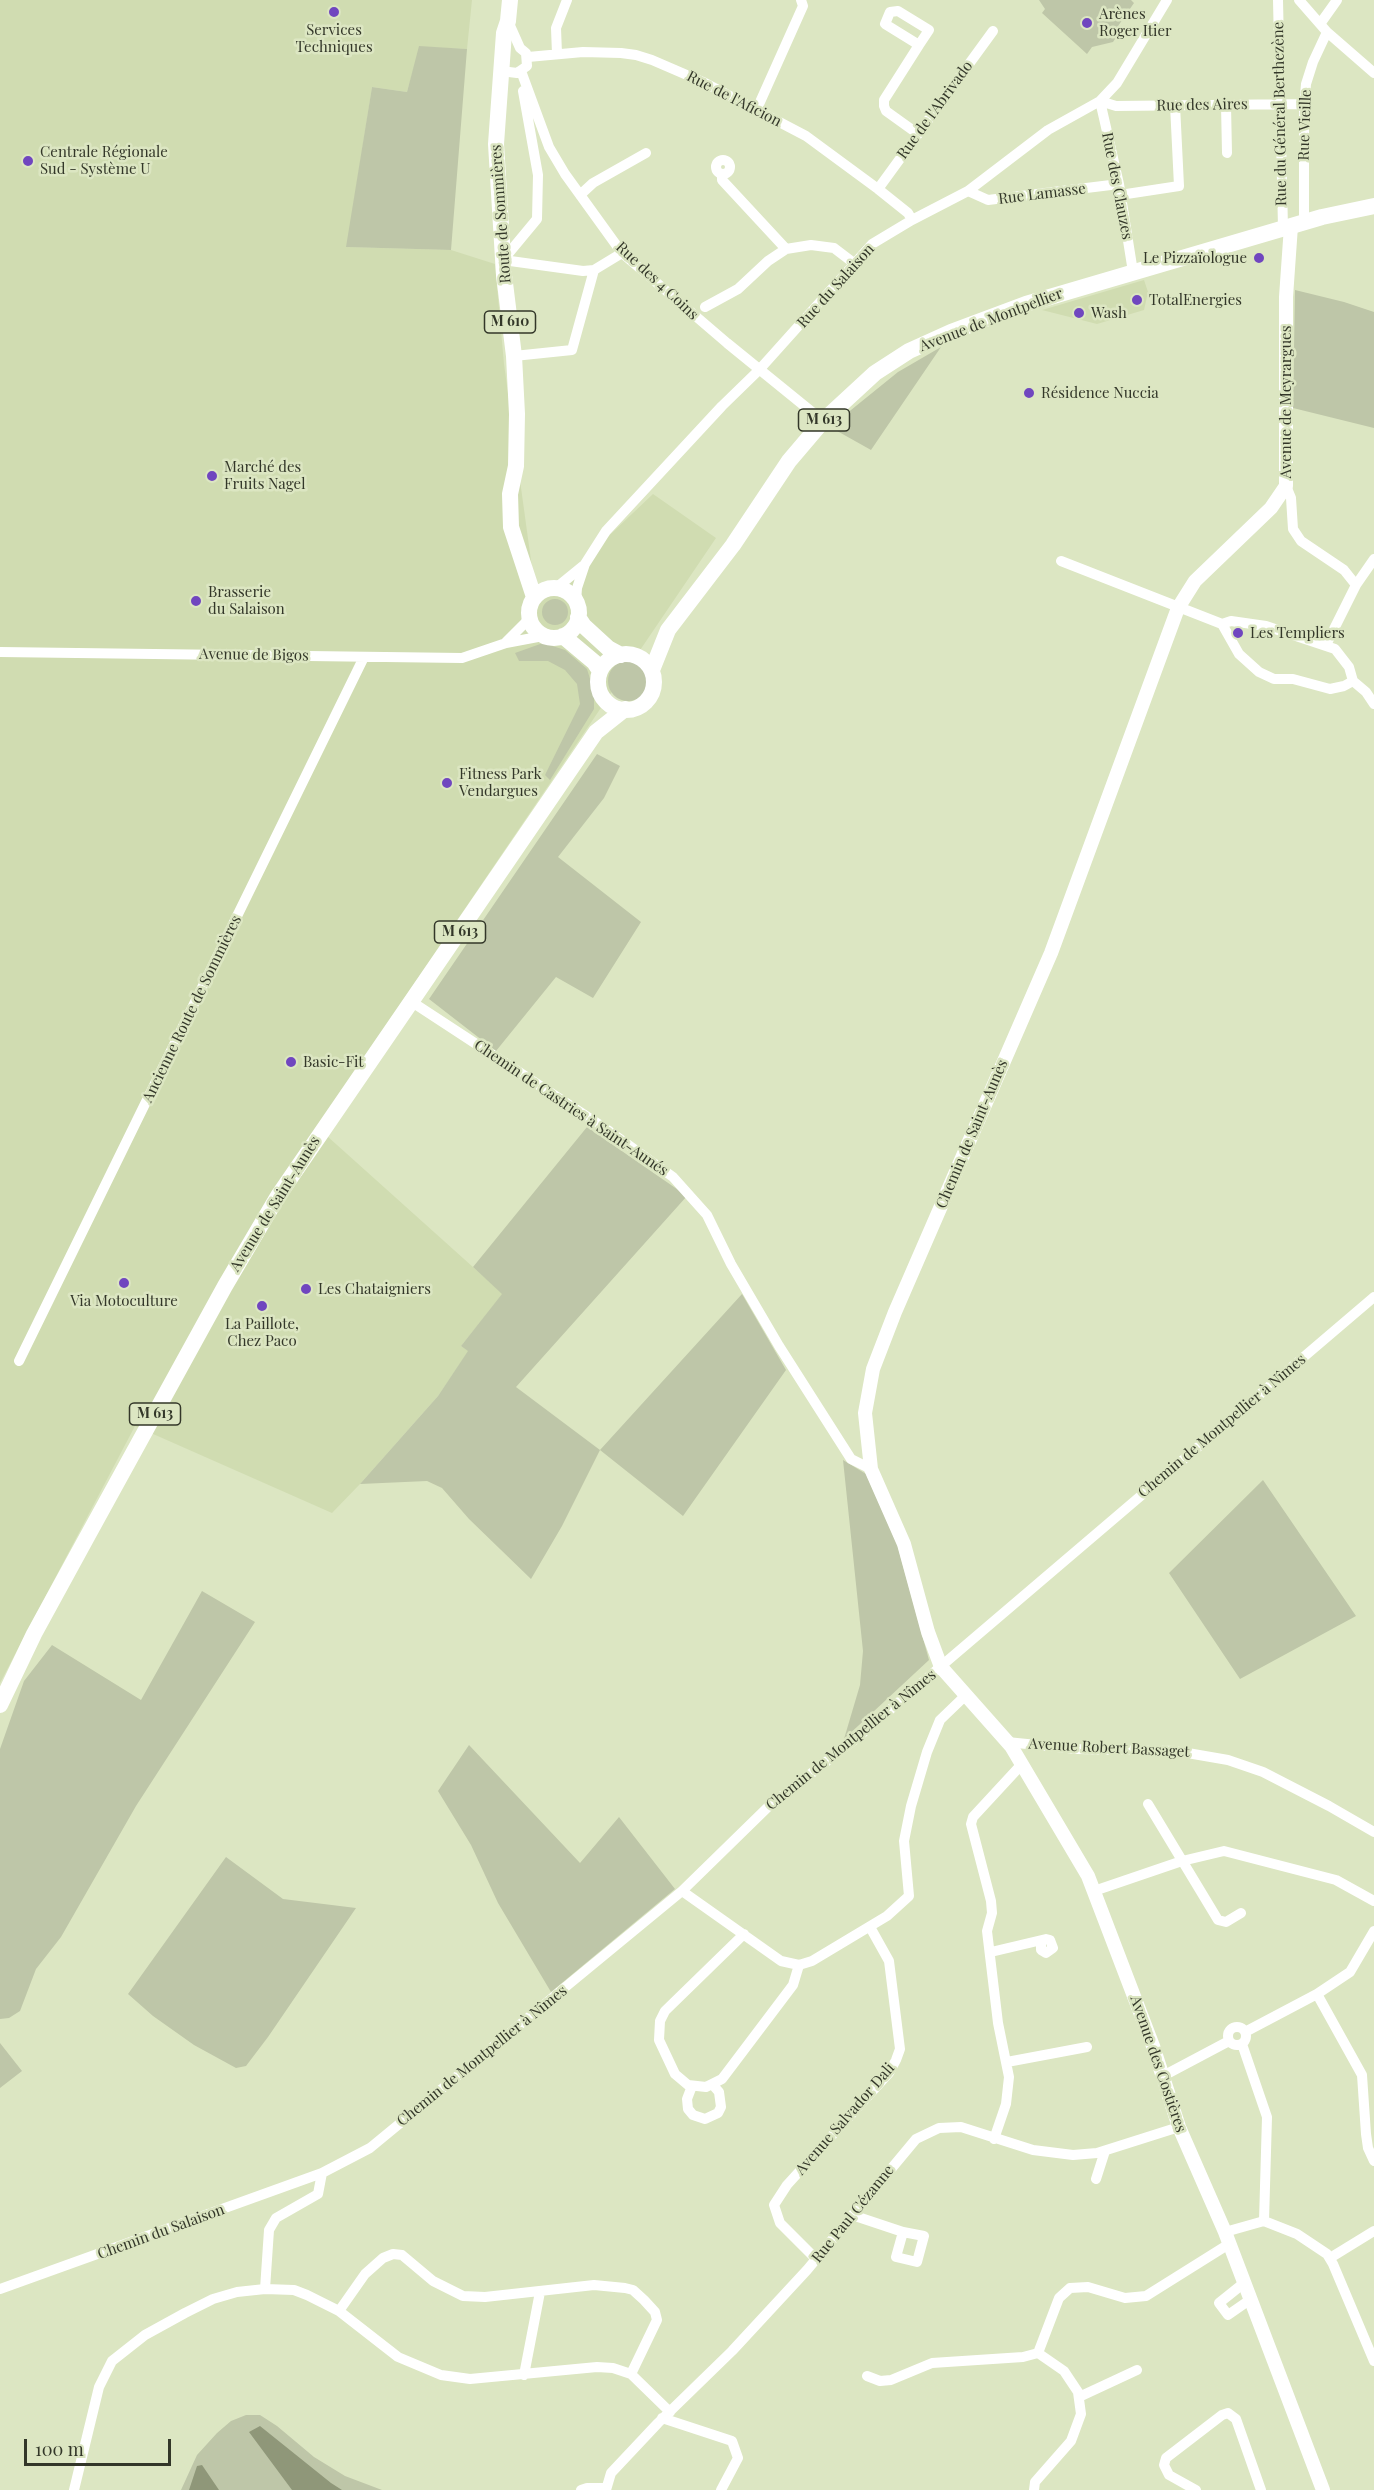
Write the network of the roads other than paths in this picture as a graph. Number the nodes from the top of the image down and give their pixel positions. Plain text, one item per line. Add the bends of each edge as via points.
1 (503, 0) edge
2 (510, 0) edge
3 (567, 0) edge
4 (801, 0) edge
5 (1167, 0) edge
6 (1278, 0) edge
7 (1299, 0) edge
8 (1337, 0) edge
9 (506, 27) junction
10 (1324, 28) junction
11 (993, 31) dead end
12 (919, 45) dead end
13 (520, 48) junction
14 (502, 54) junction
15 (557, 54) junction
16 (528, 57) junction
17 (501, 71) junction
18 (521, 72) junction
19 (1374, 74) edge
20 (1100, 101) junction
21 (1281, 104) junction
22 (1304, 104) junction
23 (1175, 105) junction
24 (1226, 105) junction
25 (756, 111) junction
26 (918, 134) junction
27 (646, 153) dead end
28 (1227, 153) dead end
29 (722, 174) dead end
30 (878, 189) junction
31 (1119, 189) junction
32 (968, 190) junction
33 (580, 195) junction
34 (1374, 206) edge
35 (912, 220) junction
36 (1292, 226) junction
37 (786, 249) junction
38 (622, 253) junction
39 (504, 260) junction
40 (855, 264) junction
41 (594, 270) junction
42 (1132, 272) junction
43 (705, 307) dead end
44 (514, 356) junction
45 (759, 370) junction
46 (823, 421) junction
47 (1286, 486) junction
48 (1374, 559) edge
49 (1061, 561) dead end
50 (585, 564) junction
51 (1356, 585) junction
52 (546, 591) junction
53 (1178, 608) junction
54 (577, 609) junction
55 (529, 620) junction
56 (1222, 624) junction
57 (668, 630) junction
58 (543, 636) junction
59 (563, 636) junction
60 (506, 643) junction
61 (1326, 645) junction
62 (0, 651) edge
63 (626, 654) junction
64 (364, 657) junction
65 (652, 670) junction
66 (600, 672) junction
67 (1353, 681) junction
68 (600, 689) junction
69 (1374, 704) edge
70 (625, 710) junction
71 (596, 732) junction
72 (412, 1002) junction
73 (1374, 1297) edge
74 (19, 1361) dead end
75 (872, 1469) junction
76 (941, 1666) junction
77 (966, 1695) junction
78 (0, 1705) edge
79 (1007, 1742) junction
80 (1022, 1764) junction
81 (1148, 1804) dead end
82 (1374, 1832) edge
83 (1182, 1861) junction
84 (682, 1891) junction
85 (1094, 1891) junction
86 (1374, 1901) edge
87 (1241, 1913) dead end
88 (870, 1927) junction
89 (1374, 1931) edge
90 (744, 1934) junction
91 (1041, 1941) dead end
92 (991, 1952) junction
93 (800, 1965) junction
94 (1317, 1994) junction
95 (1245, 2032) junction
96 (1229, 2041) junction
97 (1242, 2044) junction
98 (1087, 2047) dead end
99 (1007, 2062) junction
100 (1163, 2076) junction
101 (712, 2084) junction
102 (692, 2086) junction
103 (1179, 2127) junction
104 (994, 2139) junction
105 (1105, 2151) junction
106 (1374, 2161) edge
107 (322, 2173) junction
108 (1096, 2179) dead end
109 (852, 2215) junction
110 (1264, 2221) junction
111 (1374, 2231) edge
112 (903, 2232) dead end
113 (1227, 2238) junction
114 (1330, 2258) junction
115 (816, 2259) junction
116 (1244, 2283) junction
117 (0, 2289) edge
118 (265, 2289) junction
119 (540, 2292) junction
120 (1251, 2299) junction
121 (339, 2311) junction
122 (1038, 2353) junction
123 (1374, 2361) edge
124 (1137, 2370) dead end
125 (631, 2374) junction
126 (524, 2375) junction
127 (867, 2376) dead end
128 (1079, 2397) junction
129 (666, 2415) junction
130 (606, 2489) edge
131 (74, 2490) edge
132 (581, 2490) edge
133 (721, 2490) edge
134 (1034, 2490) edge
135 (1196, 2490) edge
136 (1261, 2490) edge
137 (1323, 2490) edge

1 - 9 main road, M 610 via 501,21
2 - 9 main road, M 610
3 - 15 street via 556,28
4 - 25 street via 803,6
5 - 20 street, Rue du Salaison via 1117,83
6 - 21 street, Rue du Général Berthezène
7 - 10 street
8 - 10 street, Rue Vieille
9 - 13 street
9 - 14 main road, Route de Sommières / M 610
10 - 19 street
10 - 22 street, Rue Vieille via 1306,84
11 - 26 street, Rue de l'Abrivado
12 - 26 street via 884,100 886,111
13 - 14 street via 513,47
13 - 16 street
14 - 17 main road, Route de Sommières / M 610
15 - 16 street, Rue de l'Aficion
15 - 25 street, Rue de l'Aficion via 636,55 703,82
16 - 18 street
17 - 18 street
17 - 39 main road, Route de Sommières / M 610 via 496,144
18 - 33 street, Rue des 4 Coins via 549,147
18 - 39 street via 538,176 537,219
20 - 23 street, Rue des Aires via 1116,106
20 - 31 street, Rue des Clauzes
20 - 32 street, Rue du Salaison via 1042,134
21 - 22 street, Rue des Aires
21 - 24 street, Rue des Aires
21 - 36 street, Rue du Général Berthezène
22 - 36 street, Rue Vieille
23 - 24 street, Rue des Aires
23 - 31 street, Rue Lamasse via 1179,186
24 - 28 street
25 - 30 street, Rue de l'Aficion via 806,136
26 - 30 street, Rue de l'Abrivado
27 - 33 street via 593,183
29 - 37 street via 722,180
30 - 35 street, Rue de l'Aficion
31 - 32 street, Rue Lamasse via 988,200
31 - 42 street, Rue des Clauzes
32 - 35 street, Rue du Salaison
33 - 38 street, Rue des 4 Coins
34 - 36 main road, M 613
35 - 40 street, Rue du Salaison via 872,244
36 - 42 main road, Avenue de Montpellier / M 613
36 - 47 street, Avenue de Meyrargues via 1286,297
37 - 40 street via 811,245 834,248
37 - 43 street via 738,289
38 - 41 street
38 - 45 street, Rue des 4 Coins
39 - 41 street
39 - 44 main road, Route de Sommières / M 610
40 - 45 street, Rue du Salaison
41 - 44 street via 572,350
42 - 46 main road, Avenue de Montpellier / M 613 via 1026,304 909,351 875,373
44 - 52 main road, Route de Sommières / M 610 via 517,424 511,527 525,571
45 - 46 street, Rue des 4 Coins
45 - 50 street, Rue du Salaison via 609,527
46 - 57 main road, Avenue de Montpellier / M 613 via 789,461 733,545
47 - 51 street via 1293,529 1301,541 1344,570
47 - 53 street, Avenue de Meyrargues via 1271,508 1195,581
48 - 51 street
49 - 53 street
50 - 52 street, Rue du Salaison
50 - 54 street, Rue du Salaison via 577,588
51 - 61 street
52 - 54 main road via 571,595
52 - 55 main road via 528,612
53 - 56 street
53 - 75 street, Chemin de Saint-Aunès via 1051,953 873,1369 866,1413
54 - 59 main road via 573,629
54 - 63 main road via 584,626 608,648
55 - 58 main road
55 - 60 street, Avenue de Bigos
56 - 61 street via 1231,621 1266,626
56 - 67 street via 1239,654 1259,672 1274,679 1330,688
57 - 63 main road, Avenue de Montpellier / M 613 via 644,649
57 - 65 main road, Avenue de Montpellier / M 613
58 - 59 main road
58 - 60 street, Avenue de Bigos
59 - 66 main road
60 - 64 street, Avenue de Bigos via 462,658
61 - 67 street via 1344,658
62 - 64 street, Avenue de Bigos
63 - 65 main road via 646,662
63 - 66 main road via 605,664
64 - 74 street, Ancienne Route de Sommières
65 - 70 main road via 654,688 650,696 636,708
66 - 68 main road
67 - 69 street
68 - 70 main road via 610,704
68 - 71 main road, Avenue de Saint-Aunès / M 613 via 602,710
70 - 71 main road, Avenue de Saint-Aunès / M 613
71 - 72 main road, Avenue de Saint-Aunès / M 613
72 - 75 street, Chemin de Castries à Saint-Aunés via 673,1176 707,1215 779,1346 851,1459
72 - 78 main road, Avenue de Saint-Aunès / M 613 via 295,1170 225,1286 34,1634
73 - 76 street, Chemin de Montpellier à Nîmes
75 - 76 street, Chemin de Saint-Aunès via 904,1544
76 - 77 street, Avenue des Costières
76 - 84 street, Chemin de Montpellier à Nîmes via 768,1807
77 - 79 street, Avenue des Costières
77 - 88 street via 940,1720 911,1806 904,1841 909,1896
79 - 80 street, Avenue des Costières
79 - 82 street, Avenue Robert Bassaget via 1077,1749 1176,1751 1228,1760 1272,1777
80 - 85 street, Avenue des Costières
80 - 92 street via 973,1816 972,1828 991,1901 987,1926
81 - 83 street
83 - 85 street
83 - 86 street via 1224,1851 1336,1880
83 - 87 street via 1218,1920 1226,1922
84 - 90 street
84 - 107 street, Chemin de Montpellier à Nîmes via 370,2148
85 - 100 street, Avenue des Costières
88 - 93 street
88 - 115 street, Avenue Salvador Dali via 889,1961 900,2049 896,2061 787,2185 774,2205 780,2223
89 - 94 street via 1350,1972
90 - 93 street via 782,1961
90 - 102 street via 665,2011 660,2021 659,2040 675,2074
91 - 92 street
92 - 99 street via 998,2023
93 - 101 street via 793,1985 722,2079
94 - 95 street
94 - 106 street via 1362,2075 1366,2134
95 - 96 street via 1232,2028 1227,2036
95 - 97 street
96 - 97 street via 1236,2046
96 - 100 street
97 - 110 street via 1267,2117
98 - 99 street
99 - 104 street via 1006,2104
100 - 103 street, Avenue des Costières
101 - 102 street
101 - 102 street via 719,2092 721,2107 705,2119 688,2109
103 - 105 street, Rue Paul Cézanne
103 - 113 street, Avenue des Costières
104 - 105 street, Rue Paul Cézanne via 1033,2150 1073,2155
104 - 109 street, Rue Paul Cézanne via 961,2127 939,2128 916,2139
105 - 108 street
107 - 117 street, Chemin du Salaison
107 - 118 street via 318,2194 276,2218 269,2230
109 - 112 street
109 - 115 street, Rue Paul Cézanne
110 - 113 street
110 - 114 street via 1297,2234
111 - 114 street
113 - 116 street, Avenue des Costières
113 - 122 street via 1146,2296 1125,2298 1088,2287 1070,2288 1059,2298
114 - 123 street
115 - 129 street, Rue Paul Cézanne via 732,2351
116 - 120 street, Avenue des Costières
116 - 120 street via 1219,2303 1228,2315
118 - 121 street via 294,2290
118 - 131 street via 213,2299 146,2335 112,2361 92,2410
119 - 121 street via 464,2296 433,2280 402,2255 393,2254 365,2274
119 - 125 street via 594,2285 633,2290 655,2312 657,2320
119 - 126 street
120 - 137 street, Avenue des Costières
121 - 126 street via 398,2357 435,2373 470,2379
122 - 127 street via 932,2363 891,2380
122 - 128 street via 1064,2371
124 - 128 street
125 - 126 street via 597,2367
125 - 129 street
128 - 134 street via 1081,2414 1071,2441 1035,2482
129 - 130 street, Rue Paul Cézanne via 611,2473
129 - 133 street via 732,2442 738,2458
130 - 132 street
135 - 136 street via 1169,2475 1164,2466 1166,2458 1228,2413 1236,2419

